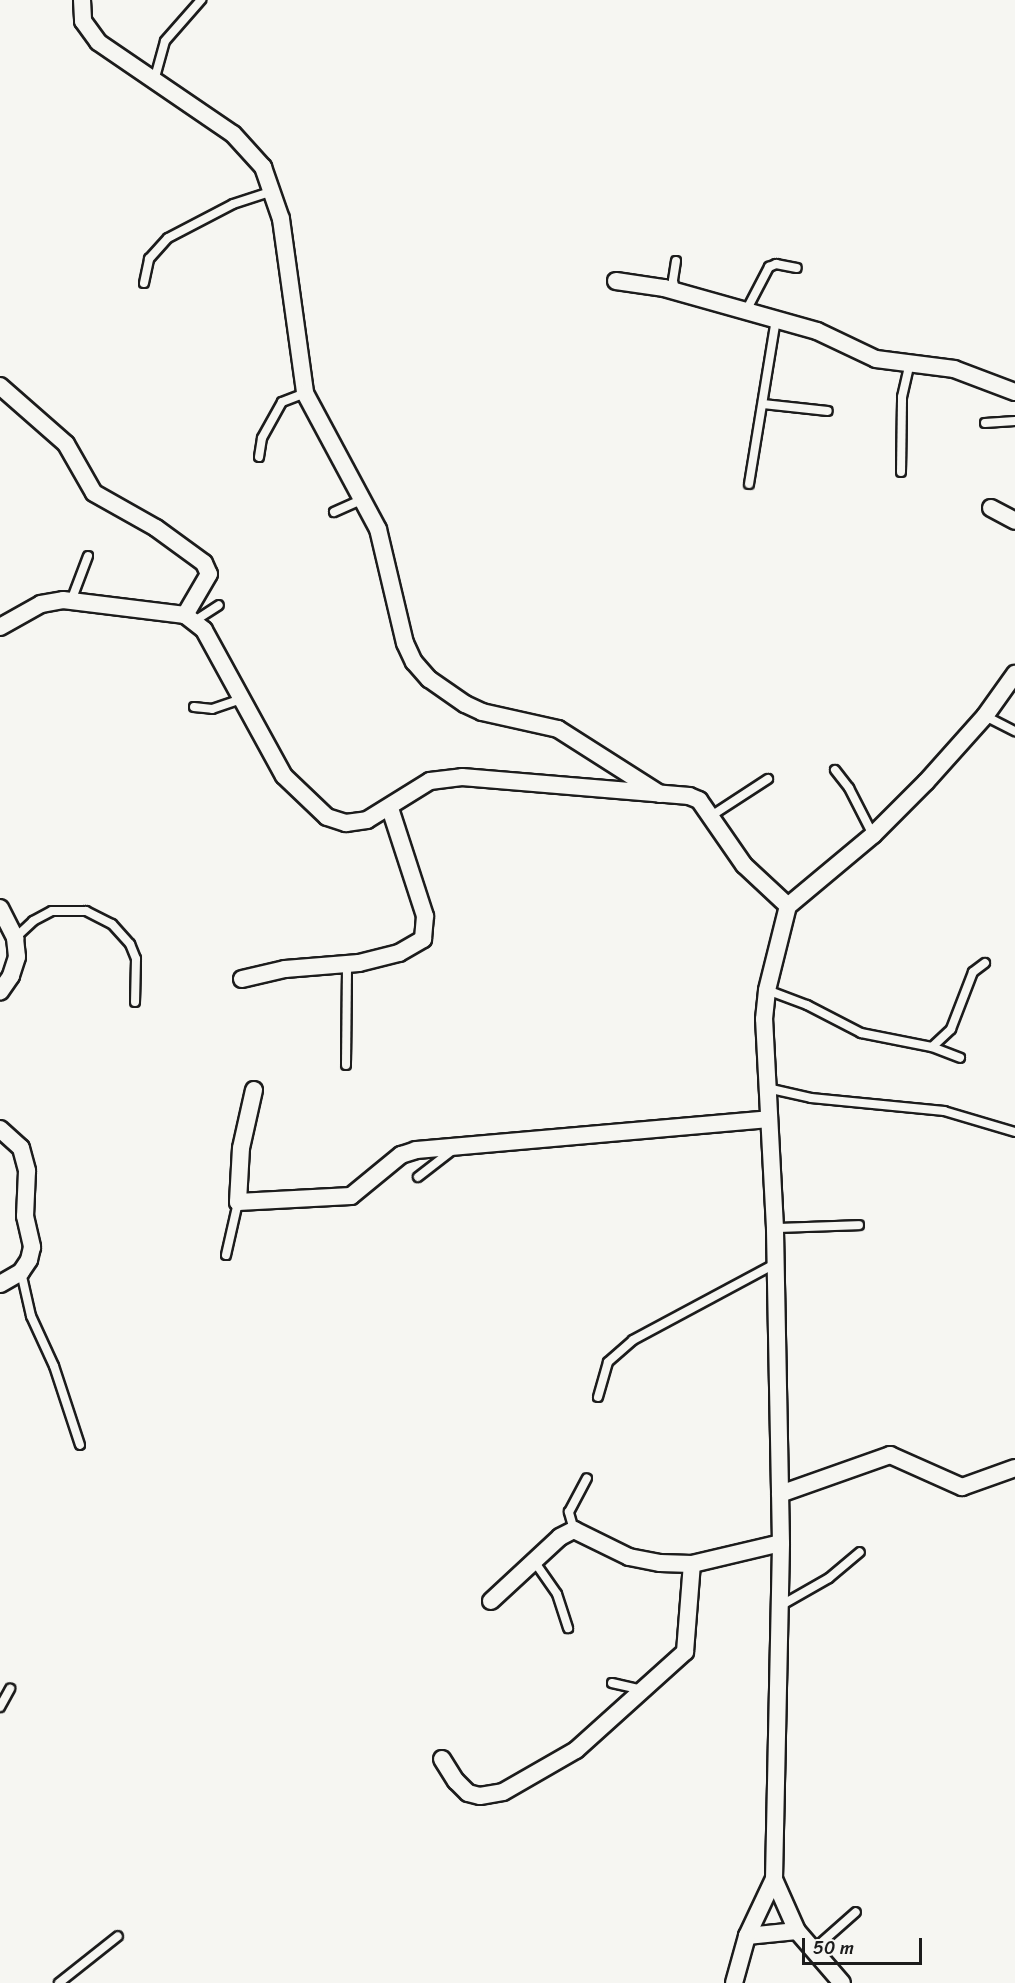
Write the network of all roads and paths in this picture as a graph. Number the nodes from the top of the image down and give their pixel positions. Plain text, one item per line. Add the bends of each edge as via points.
1 (82, 0) edge
2 (201, 0) edge
3 (154, 81) junction
4 (274, 191) junction
5 (676, 261) dead end
6 (797, 268) dead end
7 (616, 281) dead end
8 (144, 283) dead end
9 (676, 293) junction
10 (745, 312) junction
11 (776, 320) junction
12 (910, 363) junction
13 (0, 386) edge
14 (1015, 392) edge
15 (305, 393) junction
16 (763, 404) junction
17 (828, 411) dead end
18 (1015, 421) edge
19 (985, 423) dead end
20 (259, 457) dead end
21 (901, 472) dead end
22 (749, 484) dead end
23 (363, 499) junction
24 (991, 508) dead end
25 (334, 512) dead end
26 (1015, 521) edge
27 (88, 556) dead end
28 (71, 601) junction
29 (219, 605) dead end
30 (191, 618) junction
31 (0, 627) edge
32 (1015, 674) edge
33 (241, 699) junction
34 (194, 707) dead end
35 (984, 716) junction
36 (1015, 731) edge
37 (835, 770) dead end
38 (768, 779) dead end
39 (660, 794) junction
40 (390, 808) junction
41 (711, 816) junction
42 (873, 835) junction
43 (788, 906) junction
44 (0, 908) edge
45 (15, 938) junction
46 (985, 963) dead end
47 (347, 965) junction
48 (242, 979) dead end
49 (766, 990) junction
50 (1, 992) edge
51 (135, 1002) dead end
52 (932, 1047) junction
53 (960, 1058) dead end
54 (346, 1065) dead end
55 (766, 1088) junction
56 (254, 1090) dead end
57 (768, 1119) junction
58 (0, 1129) edge
59 (1015, 1131) edge
60 (457, 1147) junction
61 (418, 1177) dead end
62 (238, 1202) junction
63 (859, 1225) dead end
64 (775, 1228) junction
65 (226, 1256) dead end
66 (775, 1264) junction
67 (21, 1272) junction
68 (0, 1284) edge
69 (598, 1397) dead end
70 (80, 1445) dead end
71 (1015, 1468) edge
72 (587, 1478) dead end
73 (780, 1494) junction
74 (574, 1530) junction
75 (781, 1543) junction
76 (860, 1552) dead end
77 (534, 1561) junction
78 (692, 1564) junction
79 (491, 1601) dead end
80 (780, 1606) junction
81 (568, 1628) dead end
82 (612, 1683) dead end
83 (10, 1689) dead end
84 (645, 1691) junction
85 (0, 1707) edge
86 (442, 1759) dead end
87 (774, 1879) junction
88 (856, 1912) dead end
89 (797, 1931) junction
90 (118, 1936) dead end
91 (747, 1936) junction
92 (813, 1950) junction
93 (58, 1983) edge
94 (734, 1983) edge
95 (842, 1983) edge

1 - 3 street via 88,31 111,53
2 - 3 lane via 165,41
3 - 4 street via 233,134 262,167
4 - 8 lane via 233,204 168,237 149,259
4 - 15 street
5 - 9 lane
6 - 10 lane via 776,264 769,267
7 - 9 street
9 - 10 street
10 - 11 street
11 - 12 street via 829,336 870,357
11 - 16 lane
12 - 14 street via 954,369
12 - 21 lane via 902,397
13 - 30 street via 66,444 94,493 156,528 204,563 209,574
15 - 20 lane via 282,402 262,438
15 - 23 street
16 - 17 lane
16 - 22 lane
18 - 19 lane
23 - 25 lane
23 - 39 street via 378,529 405,643 414,662 429,679 482,711 568,734
24 - 26 street
27 - 28 lane
28 - 30 street
28 - 31 street via 41,604
29 - 30 lane
30 - 33 street
32 - 35 street
33 - 34 lane via 212,709
33 - 40 street via 284,776 327,817 346,823 367,820
35 - 36 lane
35 - 42 street
37 - 42 lane via 849,788
38 - 41 lane
39 - 40 street via 462,777 430,781
39 - 41 street via 699,800
40 - 47 street via 426,928 414,947
41 - 43 street via 744,865
42 - 43 street
43 - 49 street
44 - 45 street
45 - 50 street via 17,957
45 - 51 lane via 33,921 52,911 86,911 112,924 130,944 136,959
46 - 52 lane via 973,972 951,1029
47 - 48 street via 285,969
47 - 54 lane
49 - 52 lane via 807,1005 861,1033
49 - 55 street
52 - 53 lane
55 - 57 street
55 - 59 lane via 811,1098 944,1110
56 - 62 street via 241,1148
57 - 60 street
57 - 64 street
58 - 67 street via 21,1148 27,1171 25,1216 32,1247
60 - 61 lane
60 - 62 street via 401,1155 351,1196
62 - 65 lane
63 - 64 lane
64 - 66 street
66 - 69 lane via 633,1340 608,1362
66 - 73 street
67 - 68 street
67 - 70 lane via 31,1316 54,1366
71 - 73 street via 962,1487 890,1455
72 - 74 lane via 568,1512
73 - 75 street
74 - 77 street via 560,1537
74 - 78 street via 629,1557
75 - 78 street
75 - 80 street
76 - 80 lane via 829,1578
77 - 79 street
77 - 81 lane via 557,1594
78 - 84 street via 689,1642 678,1661
80 - 87 street
82 - 84 lane
83 - 85 lane
84 - 86 street via 576,1750 503,1792 480,1796 468,1793
87 - 89 street
87 - 91 street
88 - 92 lane
89 - 91 street
89 - 92 street
90 - 93 lane
91 - 94 street
92 - 95 street

